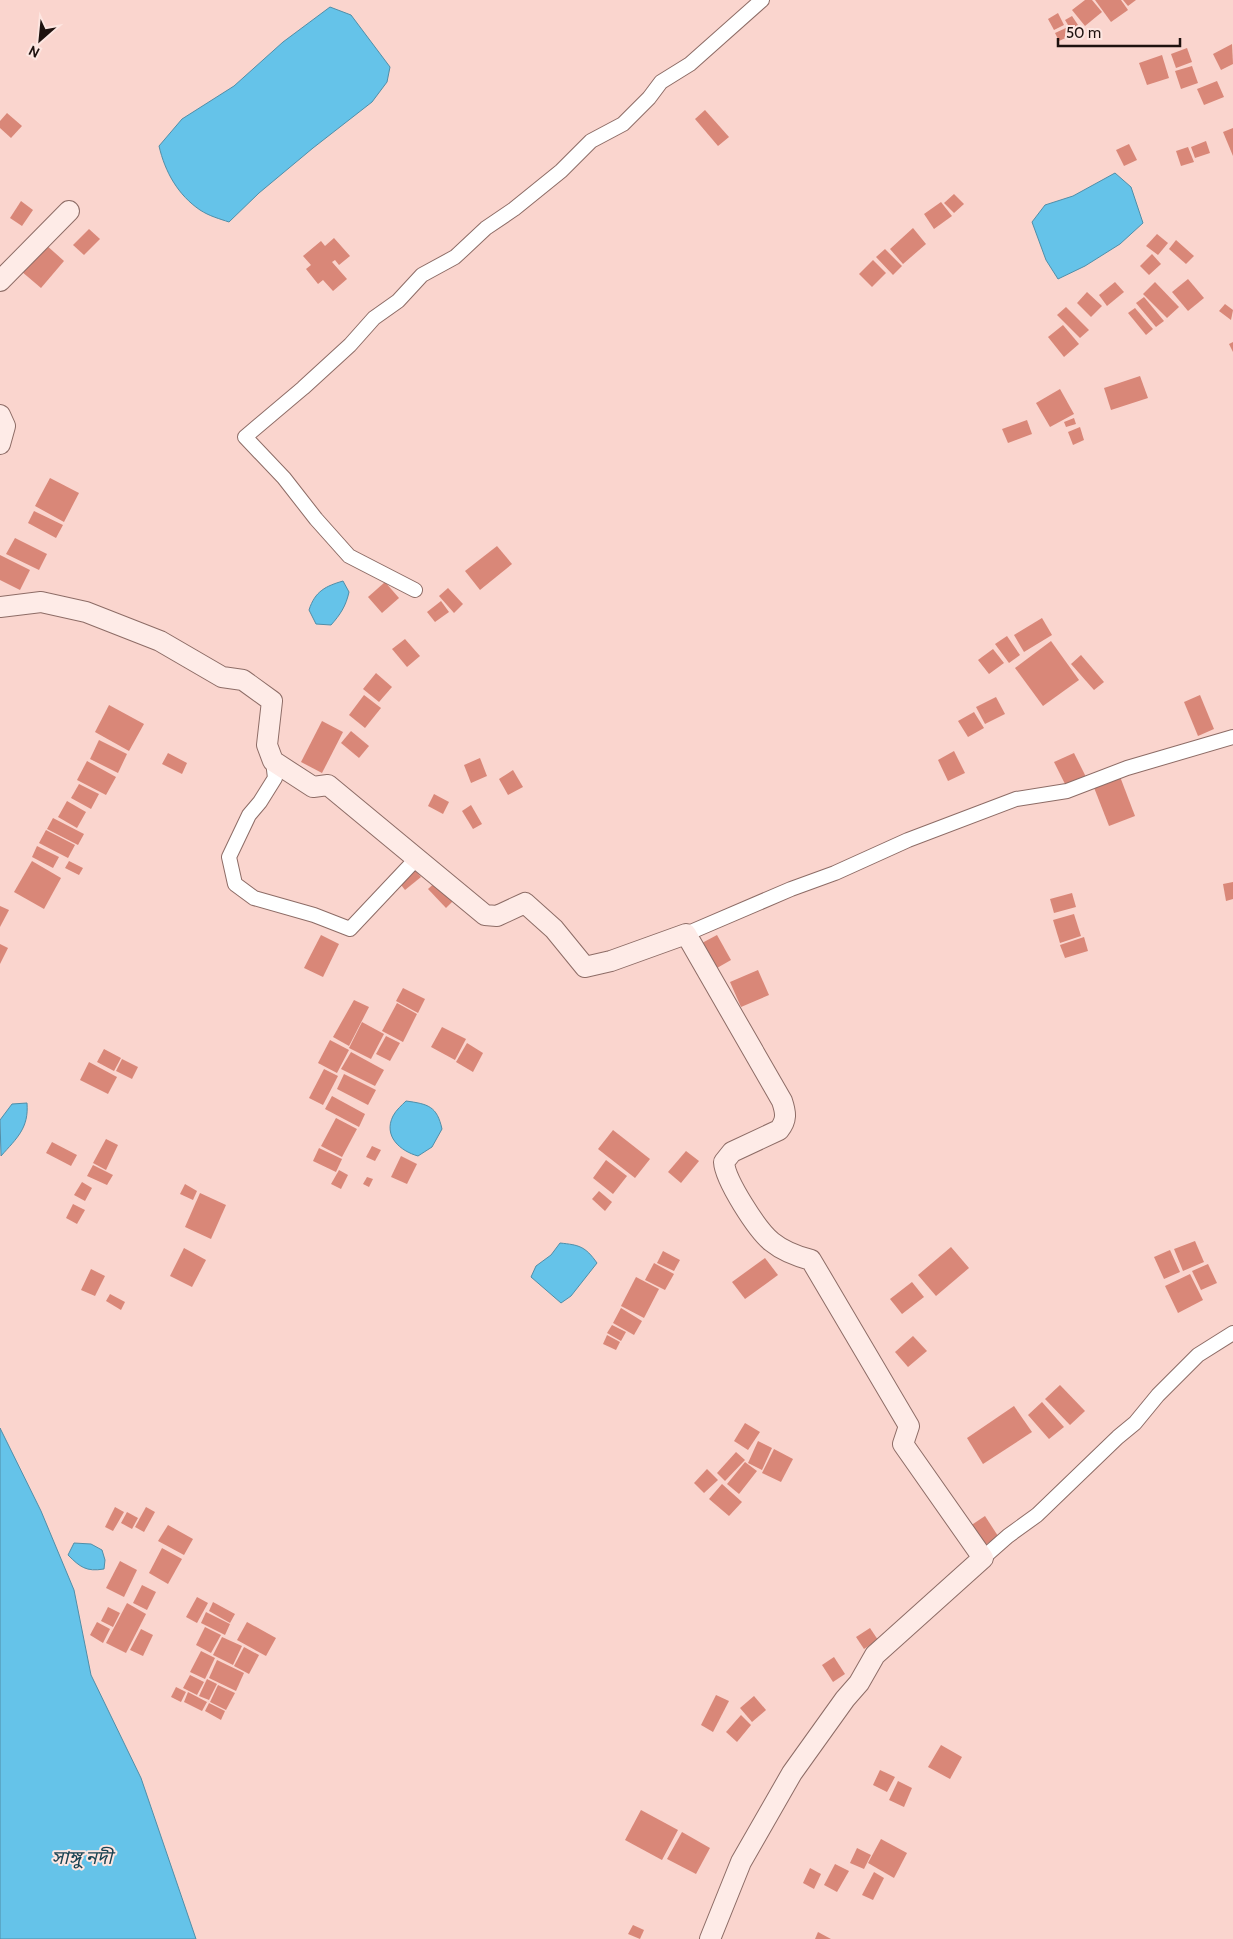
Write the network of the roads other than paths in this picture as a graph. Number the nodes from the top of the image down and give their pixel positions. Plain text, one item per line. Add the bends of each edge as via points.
1 (762, 0) edge
2 (69, 211) dead end
3 (0, 281) edge
4 (0, 415) edge
5 (0, 444) edge
6 (415, 590) dead end
7 (0, 607) edge
8 (1233, 737) edge
9 (273, 761) junction
10 (416, 858) junction
11 (686, 934) junction
12 (1233, 1333) edge
13 (982, 1558) junction
14 (710, 1939) edge

1 - 6 street via 690,64 661,82 623,124 591,142 561,171 486,228 455,257 422,275 398,301 374,318 350,345 245,437 349,556
2 - 3 main road
4 - 5 main road via 5,426
7 - 9 main road via 41,602 86,612 160,641 222,677 243,680 272,701 267,745
8 - 11 street via 1127,768 1067,791 1016,799 908,840
9 - 10 main road via 313,787 328,785
9 - 10 street via 275,778 249,816 229,857 235,884 254,898 350,929
10 - 11 main road via 485,916 498,916 525,903 554,929 585,967
11 - 13 main road via 786,1113 779,1130 732,1152 724,1162 725,1171 750,1215 771,1241 791,1254 810,1260 909,1426 903,1444
12 - 13 street via 1198,1355 1158,1395 1136,1423 1037,1515
13 - 14 main road via 875,1655 859,1683 792,1773 741,1862

